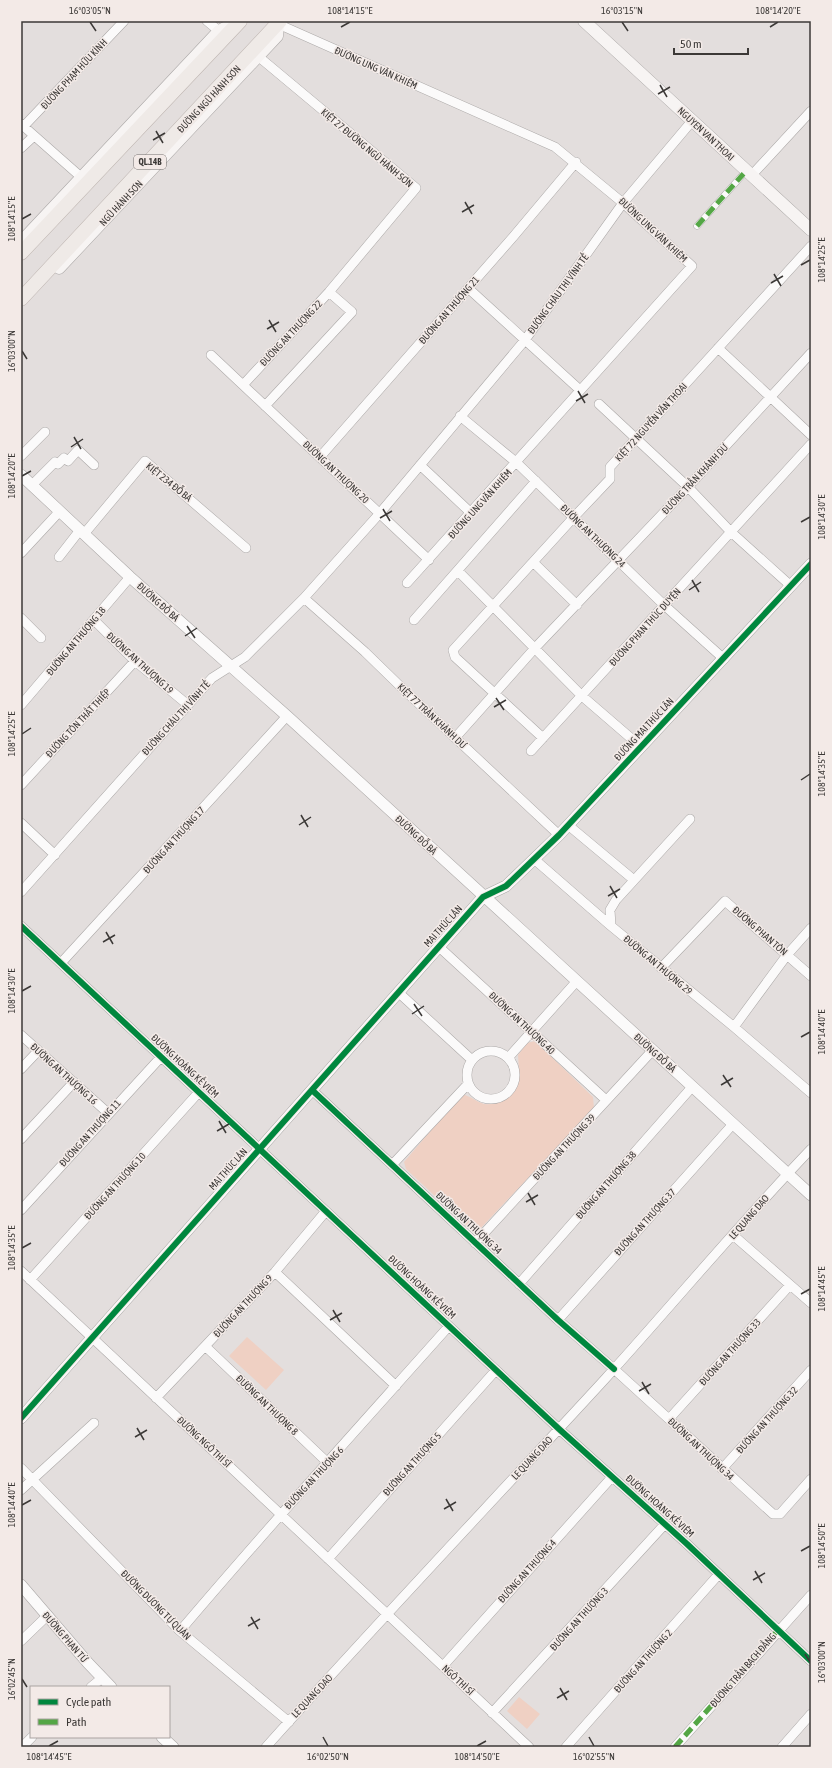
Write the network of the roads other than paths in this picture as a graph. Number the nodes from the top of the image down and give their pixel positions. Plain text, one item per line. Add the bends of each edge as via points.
1 (124, 21) edge
2 (207, 21) edge
3 (239, 21) edge
4 (584, 21) edge
5 (279, 22) edge
6 (219, 31) junction
7 (255, 54) junction
8 (811, 110) edge
9 (692, 121) junction
10 (22, 125) edge
11 (34, 136) junction
12 (21, 148) edge
13 (576, 162) junction
14 (748, 173) junction
15 (81, 177) junction
16 (623, 203) junction
17 (697, 226) dead end
18 (811, 230) edge
19 (21, 242) edge
20 (811, 246) edge
21 (21, 253) edge
22 (468, 288) junction
23 (329, 292) junction
24 (21, 299) edge
25 (21, 308) edge
26 (525, 340) junction
27 (718, 348) junction
28 (811, 353) edge
29 (211, 354) dead end
30 (242, 385) junction
31 (580, 390) junction
32 (770, 398) junction
33 (599, 404) dead end
34 (265, 406) junction
35 (460, 416) junction
36 (45, 432) dead end
37 (811, 435) edge
38 (637, 437) junction
39 (811, 444) edge
40 (21, 456) edge
41 (320, 457) junction
42 (517, 463) junction
43 (94, 465) dead end
44 (420, 465) junction
45 (21, 475) edge
46 (536, 481) junction
47 (32, 485) junction
48 (688, 487) junction
49 (60, 511) junction
50 (380, 513) junction
51 (471, 513) junction
52 (574, 517) junction
53 (82, 532) junction
54 (730, 532) junction
55 (246, 548) dead end
56 (21, 553) edge
57 (59, 556) dead end
58 (618, 559) junction
59 (429, 560) junction
60 (533, 562) junction
61 (811, 564) edge
62 (458, 571) junction
63 (130, 577) junction
64 (407, 584) dead end
65 (791, 586) junction
66 (304, 598) junction
67 (577, 604) junction
68 (664, 605) junction
69 (493, 607) junction
70 (21, 618) edge
71 (94, 620) junction
72 (414, 620) dead end
73 (41, 638) dead end
74 (535, 648) junction
75 (724, 659) junction
76 (135, 661) junction
77 (231, 667) junction
78 (494, 694) junction
79 (582, 696) junction
80 (21, 705) edge
81 (188, 705) junction
82 (287, 716) junction
83 (455, 738) junction
84 (543, 738) junction
85 (640, 746) junction
86 (530, 751) dead end
87 (21, 785) edge
88 (690, 819) dead end
89 (21, 823) edge
90 (568, 825) junction
91 (559, 835) junction
92 (55, 855) junction
93 (534, 859) junction
94 (634, 880) junction
95 (21, 892) edge
96 (482, 897) junction
97 (21, 926) edge
98 (611, 926) junction
99 (811, 928) edge
100 (438, 946) junction
101 (787, 955) junction
102 (61, 963) junction
103 (661, 968) junction
104 (811, 976) edge
105 (576, 982) junction
106 (398, 992) junction
107 (734, 1027) junction
108 (531, 1032) junction
109 (21, 1035) edge
110 (652, 1050) junction
111 (38, 1051) junction
112 (161, 1057) junction
113 (508, 1058) junction
114 (472, 1060) junction
115 (21, 1069) edge
116 (74, 1082) junction
117 (468, 1084) junction
118 (692, 1087) junction
119 (312, 1090) junction
120 (199, 1092) junction
121 (811, 1093) edge
122 (606, 1100) junction
123 (108, 1113) junction
124 (733, 1124) junction
125 (21, 1139) edge
126 (259, 1149) junction
127 (811, 1149) edge
128 (392, 1165) junction
129 (787, 1174) junction
130 (811, 1195) edge
131 (21, 1210) edge
132 (326, 1211) junction
133 (733, 1235) junction
134 (475, 1243) junction
135 (21, 1271) edge
136 (275, 1272) junction
137 (30, 1280) junction
138 (519, 1284) junction
139 (790, 1285) junction
140 (811, 1303) edge
141 (558, 1320) junction
142 (449, 1326) junction
143 (92, 1338) junction
144 (205, 1346) junction
145 (614, 1369) junction
146 (496, 1370) junction
147 (811, 1370) edge
148 (396, 1386) junction
149 (156, 1398) junction
150 (21, 1418) edge
151 (670, 1419) junction
152 (94, 1423) dead end
153 (559, 1429) junction
154 (328, 1463) junction
155 (21, 1468) edge
156 (722, 1469) junction
157 (612, 1477) junction
158 (811, 1479) edge
159 (32, 1480) junction
160 (21, 1490) edge
161 (280, 1514) junction
162 (665, 1524) junction
163 (328, 1559) junction
164 (719, 1574) junction
165 (21, 1585) edge
166 (811, 1595) edge
167 (387, 1613) junction
168 (47, 1616) junction
169 (778, 1629) junction
170 (180, 1631) junction
171 (21, 1641) edge
172 (811, 1661) edge
173 (442, 1666) junction
174 (102, 1678) junction
175 (92, 1686) edge
176 (110, 1686) edge
177 (492, 1713) junction
178 (811, 1714) edge
179 (288, 1722) junction
180 (31, 1738) edge
181 (163, 1738) edge
182 (22, 1747) edge
183 (172, 1747) edge
184 (266, 1747) edge
185 (529, 1747) edge
186 (566, 1747) edge
187 (675, 1747) edge
188 (782, 1747) edge

1 - 10 street, ĐƯỜNG PHẠM HỮU KÍNH
2 - 6 street
3 - 6 main road
3 - 21 highway, QL.14B
4 - 9 main road, NGUYEN VAN THOAI
5 - 7 highway, ĐƯỜNG NGŨ HÀNH SƠN / QL.14B
5 - 13 street, ĐƯỜNG UNG VĂN KHIÊM via 555,147
6 - 15 main road
7 - 23 street, KIỆT 27 ĐƯỜNG NGŨ HÀNH SƠN via 416,188
7 - 24 highway, ĐƯỜNG NGŨ HÀNH SƠN / QL.14B
7 - 25 main road, NGŨ HÀNH SƠN
8 - 14 street
9 - 14 main road, NGUYEN VAN THOAI
9 - 16 street, ĐƯỜNG CHÂU THỊ VĨNH TẾ
10 - 11 street, ĐƯỜNG PHẠM HỮU KÍNH
11 - 12 street
11 - 15 street, ĐƯỜNG PHẠM HỮU KÍNH
13 - 16 street, ĐƯỜNG UNG VĂN KHIÊM
13 - 22 street, ĐƯỜNG AN THƯỢNG 21
14 - 17 street
14 - 18 main road, NGUYEN VAN THOAI
15 - 19 main road
16 - 26 street, ĐƯỜNG CHÂU THỊ VĨNH TẾ
16 - 31 street, ĐƯỜNG UNG VĂN KHIÊM via 692,266
20 - 27 street, KIỆT 72 NGUYỄN VĂN THOẠI
22 - 26 street
22 - 41 street, ĐƯỜNG AN THƯỢNG 21
23 - 30 street, ĐƯỜNG AN THƯỢNG 22
23 - 34 street, ĐƯỜNG AN THƯỢNG 22 via 352,312
26 - 31 street
26 - 35 street, ĐƯỜNG CHÂU THỊ VĨNH TẾ
27 - 32 street
27 - 38 street, KIỆT 72 NGUYỄN VĂN THOẠI
28 - 32 street, ĐƯỜNG TRẦN KHÁNH DƯ
29 - 30 street, ĐƯỜNG AN THƯỢNG 20
30 - 34 street, ĐƯỜNG AN THƯỢNG 20
31 - 42 street, ĐƯỜNG UNG VĂN KHIÊM
32 - 37 street
32 - 48 street, ĐƯỜNG TRẦN KHÁNH DƯ
33 - 38 street
34 - 41 street, ĐƯỜNG AN THƯỢNG 20
35 - 42 street, ĐƯỜNG AN THƯỢNG 24
35 - 44 street, ĐƯỜNG CHÂU THỊ VĨNH TẾ
36 - 40 street
38 - 48 street
38 - 52 street, KIỆT 72 NGUYỄN VĂN THOẠI via 610,467 610,479
39 - 54 street, ĐƯỜNG PHAN THÚC DUYỆN
41 - 50 street, ĐƯỜNG AN THƯỢNG 20
42 - 46 street, ĐƯỜNG AN THƯỢNG 24
42 - 51 street, ĐƯỜNG UNG VĂN KHIÊM
43 - 47 street via 78,450 68,461 64,458 58,464 55,462
44 - 50 street, ĐƯỜNG CHÂU THỊ VĨNH TẾ
44 - 51 street
45 - 47 street, ĐƯỜNG ĐỖ BÁ
46 - 52 street, ĐƯỜNG AN THƯỢNG 24
46 - 62 street
47 - 49 street, ĐƯỜNG ĐỖ BÁ
48 - 54 street
48 - 58 street, ĐƯỜNG TRẦN KHÁNH DƯ
49 - 53 street, ĐƯỜNG ĐỖ BÁ
49 - 56 street
50 - 59 street, ĐƯỜNG AN THƯỢNG 20
50 - 66 street, ĐƯỜNG CHÂU THỊ VĨNH TẾ
51 - 59 street, ĐƯỜNG UNG VĂN KHIÊM
52 - 58 street, ĐƯỜNG AN THƯỢNG 24
52 - 60 street, KIỆT 72 NGUYỄN VĂN THOẠI
53 - 55 street, KIỆT 234 ĐỖ BÁ via 145,461
53 - 57 street
53 - 63 street, ĐƯỜNG ĐỖ BÁ
54 - 65 street
54 - 68 street, ĐƯỜNG PHAN THÚC DUYỆN
58 - 67 street, ĐƯỜNG TRẦN KHÁNH DƯ
58 - 68 street, ĐƯỜNG AN THƯỢNG 24
59 - 64 street, ĐƯỜNG UNG VĂN KHIÊM
60 - 67 street
60 - 69 street, KIỆT 72 NGUYỄN VĂN THOẠI
61 - 65 street, ĐƯỜNG MAI THÚC LÂN
62 - 69 street
62 - 72 street
63 - 71 street, ĐƯỜNG AN THƯỢNG 18
63 - 77 street, ĐƯỜNG ĐỖ BÁ
65 - 75 street, ĐƯỜNG MAI THÚC LÂN
66 - 77 street, ĐƯỜNG CHÂU THỊ VĨNH TẾ via 245,657
66 - 83 street, KIỆT 77 TRẦN KHÁNH DƯ
67 - 74 street, ĐƯỜNG TRẦN KHÁNH DƯ
68 - 75 street, ĐƯỜNG AN THƯỢNG 24
68 - 79 street, ĐƯỜNG PHAN THÚC DUYỆN
69 - 74 street
69 - 78 street, KIỆT 72 NGUYỄN VĂN THOẠI via 453,650 453,654
70 - 73 street
71 - 76 street, ĐƯỜNG AN THƯỢNG 19
71 - 80 street, ĐƯỜNG AN THƯỢNG 18
74 - 78 street, ĐƯỜNG TRẦN KHÁNH DƯ
74 - 79 street
75 - 85 street, ĐƯỜNG MAI THÚC LÂN
76 - 81 street, ĐƯỜNG AN THƯỢNG 19
76 - 87 street, ĐƯỜNG TÔN THẤT THIỆP
77 - 81 street, ĐƯỜNG CHÂU THỊ VĨNH TẾ via 212,678
77 - 82 street, ĐƯỜNG ĐỖ BÁ
78 - 83 street, ĐƯỜNG TRẦN KHÁNH DƯ
78 - 84 street
79 - 84 street, ĐƯỜNG PHAN THÚC DUYỆN
79 - 85 street
81 - 92 street, ĐƯỜNG CHÂU THỊ VĨNH TẾ
82 - 96 street, ĐƯỜNG ĐỖ BÁ
82 - 102 street, ĐƯỜNG AN THƯỢNG 17
83 - 91 street, KIỆT 77 TRẦN KHÁNH DƯ
84 - 86 street, ĐƯỜNG PHAN THÚC DUYỆN
85 - 90 street, ĐƯỜNG MAI THÚC LÂN
88 - 94 street
89 - 92 street
90 - 91 street, ĐƯỜNG MAI THÚC LÂN
90 - 94 street
91 - 93 street, ĐƯỜNG MAI THÚC LÂN
92 - 95 street, ĐƯỜNG CHÂU THỊ VĨNH TẾ
93 - 96 street, ĐƯỜNG MAI THÚC LÂN via 506,886
93 - 98 street, ĐƯỜNG AN THƯỢNG 29
94 - 98 street via 610,910
96 - 100 street, MAI THÚC LÂN
96 - 105 street, ĐƯỜNG ĐỖ BÁ
97 - 102 street, ĐƯỜNG HOÀNG KẾ VIÊM
98 - 103 street, ĐƯỜNG AN THƯỢNG 29
99 - 101 street
100 - 106 street, MAI THÚC LÂN
100 - 108 street, ĐƯỜNG AN THƯỢNG 40
101 - 103 street, ĐƯỜNG PHAN TÔN via 725,900
101 - 104 street, ĐƯỜNG PHAN TÔN
101 - 107 street
102 - 112 street, ĐƯỜNG HOÀNG KẾ VIÊM
103 - 107 street, ĐƯỜNG AN THƯỢNG 29
105 - 108 street
105 - 110 street, ĐƯỜNG ĐỖ BÁ
106 - 114 street
106 - 119 street, MAI THÚC LÂN
107 - 121 street, ĐƯỜNG AN THƯỢNG 29
108 - 113 street
108 - 122 street, ĐƯỜNG AN THƯỢNG 40
109 - 111 street, ĐƯỜNG AN THƯỢNG 16
110 - 118 street, ĐƯỜNG ĐỖ BÁ
110 - 122 street, ĐƯỜNG AN THƯỢNG 39
111 - 115 street
111 - 116 street, ĐƯỜNG AN THƯỢNG 16
112 - 120 street, ĐƯỜNG HOÀNG KẾ VIÊM
112 - 123 street, ĐƯỜNG AN THƯỢNG 11
113 - 114 street via 501,1053 486,1052
113 - 117 street via 515,1072 512,1087 507,1093 493,1100 485,1099 472,1091
114 - 117 street via 467,1071
116 - 123 street, ĐƯỜNG AN THƯỢNG 16
116 - 125 street
117 - 128 street
118 - 124 street, ĐƯỜNG ĐỖ BÁ
118 - 138 street, ĐƯỜNG AN THƯỢNG 38
119 - 126 street, MAI THÚC LÂN
119 - 128 street, ĐƯỜNG AN THƯỢNG 34
120 - 126 street, ĐƯỜNG HOÀNG KẾ VIÊM
120 - 137 street, ĐƯỜNG AN THƯỢNG 10
122 - 134 street, ĐƯỜNG AN THƯỢNG 39
123 - 131 street, ĐƯỜNG AN THƯỢNG 11
124 - 129 street, ĐƯỜNG ĐỖ BÁ
124 - 141 street, ĐƯỜNG AN THƯỢNG 37
126 - 132 street, ĐƯỜNG HOÀNG KẾ VIÊM
126 - 143 street, MAI THÚC LÂN
127 - 129 street, LE QUANG DAO
128 - 134 street, ĐƯỜNG AN THƯỢNG 34
129 - 130 street, ĐƯỜNG ĐỖ BÁ
129 - 133 street, LE QUANG DAO
132 - 136 street, ĐƯỜNG AN THƯỢNG 9
132 - 142 street, ĐƯỜNG HOÀNG KẾ VIÊM
133 - 139 street
133 - 145 street, LE QUANG DAO
134 - 138 street, ĐƯỜNG AN THƯỢNG 34
135 - 137 street, ĐƯỜNG NGÔ THÌ SĨ
136 - 144 street, ĐƯỜNG AN THƯỢNG 9
136 - 148 street
137 - 143 street, ĐƯỜNG NGÔ THÌ SĨ
138 - 141 street, ĐƯỜNG AN THƯỢNG 34
139 - 140 street
139 - 151 street, ĐƯỜNG AN THƯỢNG 33
141 - 145 street, ĐƯỜNG AN THƯỢNG 34
142 - 146 street, ĐƯỜNG HOÀNG KẾ VIÊM
142 - 148 street, ĐƯỜNG AN THƯỢNG 6
143 - 149 street, ĐƯỜNG NGÔ THÌ SĨ
143 - 150 street, MAI THÚC LÂN
144 - 149 street, ĐƯỜNG AN THƯỢNG 9
144 - 154 street, ĐƯỜNG AN THƯỢNG 8
145 - 151 street, ĐƯỜNG AN THƯỢNG 34
145 - 153 street, LE QUANG DAO
146 - 153 street, ĐƯỜNG HOÀNG KẾ VIÊM
146 - 163 street, ĐƯỜNG AN THƯỢNG 5
147 - 156 street, ĐƯỜNG AN THƯỢNG 32
148 - 154 street, ĐƯỜNG AN THƯỢNG 6
149 - 161 street, ĐƯỜNG NGÔ THÌ SĨ
151 - 156 street, ĐƯỜNG AN THƯỢNG 34
152 - 159 street
153 - 157 street, ĐƯỜNG HOÀNG KẾ VIÊM
153 - 167 street, LE QUANG DAO
154 - 161 street, ĐƯỜNG AN THƯỢNG 6
155 - 159 street, ĐƯỜNG DƯƠNG TỰ QUÁN
156 - 158 street, ĐƯỜNG AN THƯỢNG 34 via 773,1514 780,1514
157 - 162 street, ĐƯỜNG HOÀNG KẾ VIÊM
157 - 173 street, ĐƯỜNG AN THƯỢNG 4
159 - 160 street
159 - 170 street, ĐƯỜNG DƯƠNG TỰ QUÁN
161 - 163 street, ĐƯỜNG NGÔ THÌ SĨ
161 - 170 street, ĐƯỜNG AN THƯỢNG 6
162 - 164 street, ĐƯỜNG HOÀNG KẾ VIÊM
162 - 177 street, ĐƯỜNG AN THƯỢNG 3
163 - 167 street, ĐƯỜNG NGÔ THÌ SĨ
164 - 169 street, ĐƯỜNG HOÀNG KẾ VIÊM
164 - 186 street, ĐƯỜNG AN THƯỢNG 2
165 - 168 street, ĐƯỜNG PHAN TỨ
166 - 169 street, ĐƯỜNG TRẦN BẠCH ĐẰNG
167 - 173 street, NGÔ THÌ SĨ
167 - 179 street, LE QUANG DAO
168 - 171 street
168 - 174 street, ĐƯỜNG PHAN TỨ
169 - 172 street, ĐƯỜNG HOÀNG KẾ VIÊM
169 - 187 street, ĐƯỜNG TRẦN BẠCH ĐẰNG
170 - 179 street, ĐƯỜNG DƯƠNG TỰ QUÁN
173 - 177 street, NGÔ THÌ SĨ
174 - 175 street
174 - 176 street, ĐƯỜNG PHAN TỨ
177 - 185 street, NGÔ THÌ SĨ
178 - 188 street
179 - 184 street, LE QUANG DAO
180 - 182 street
181 - 183 street

